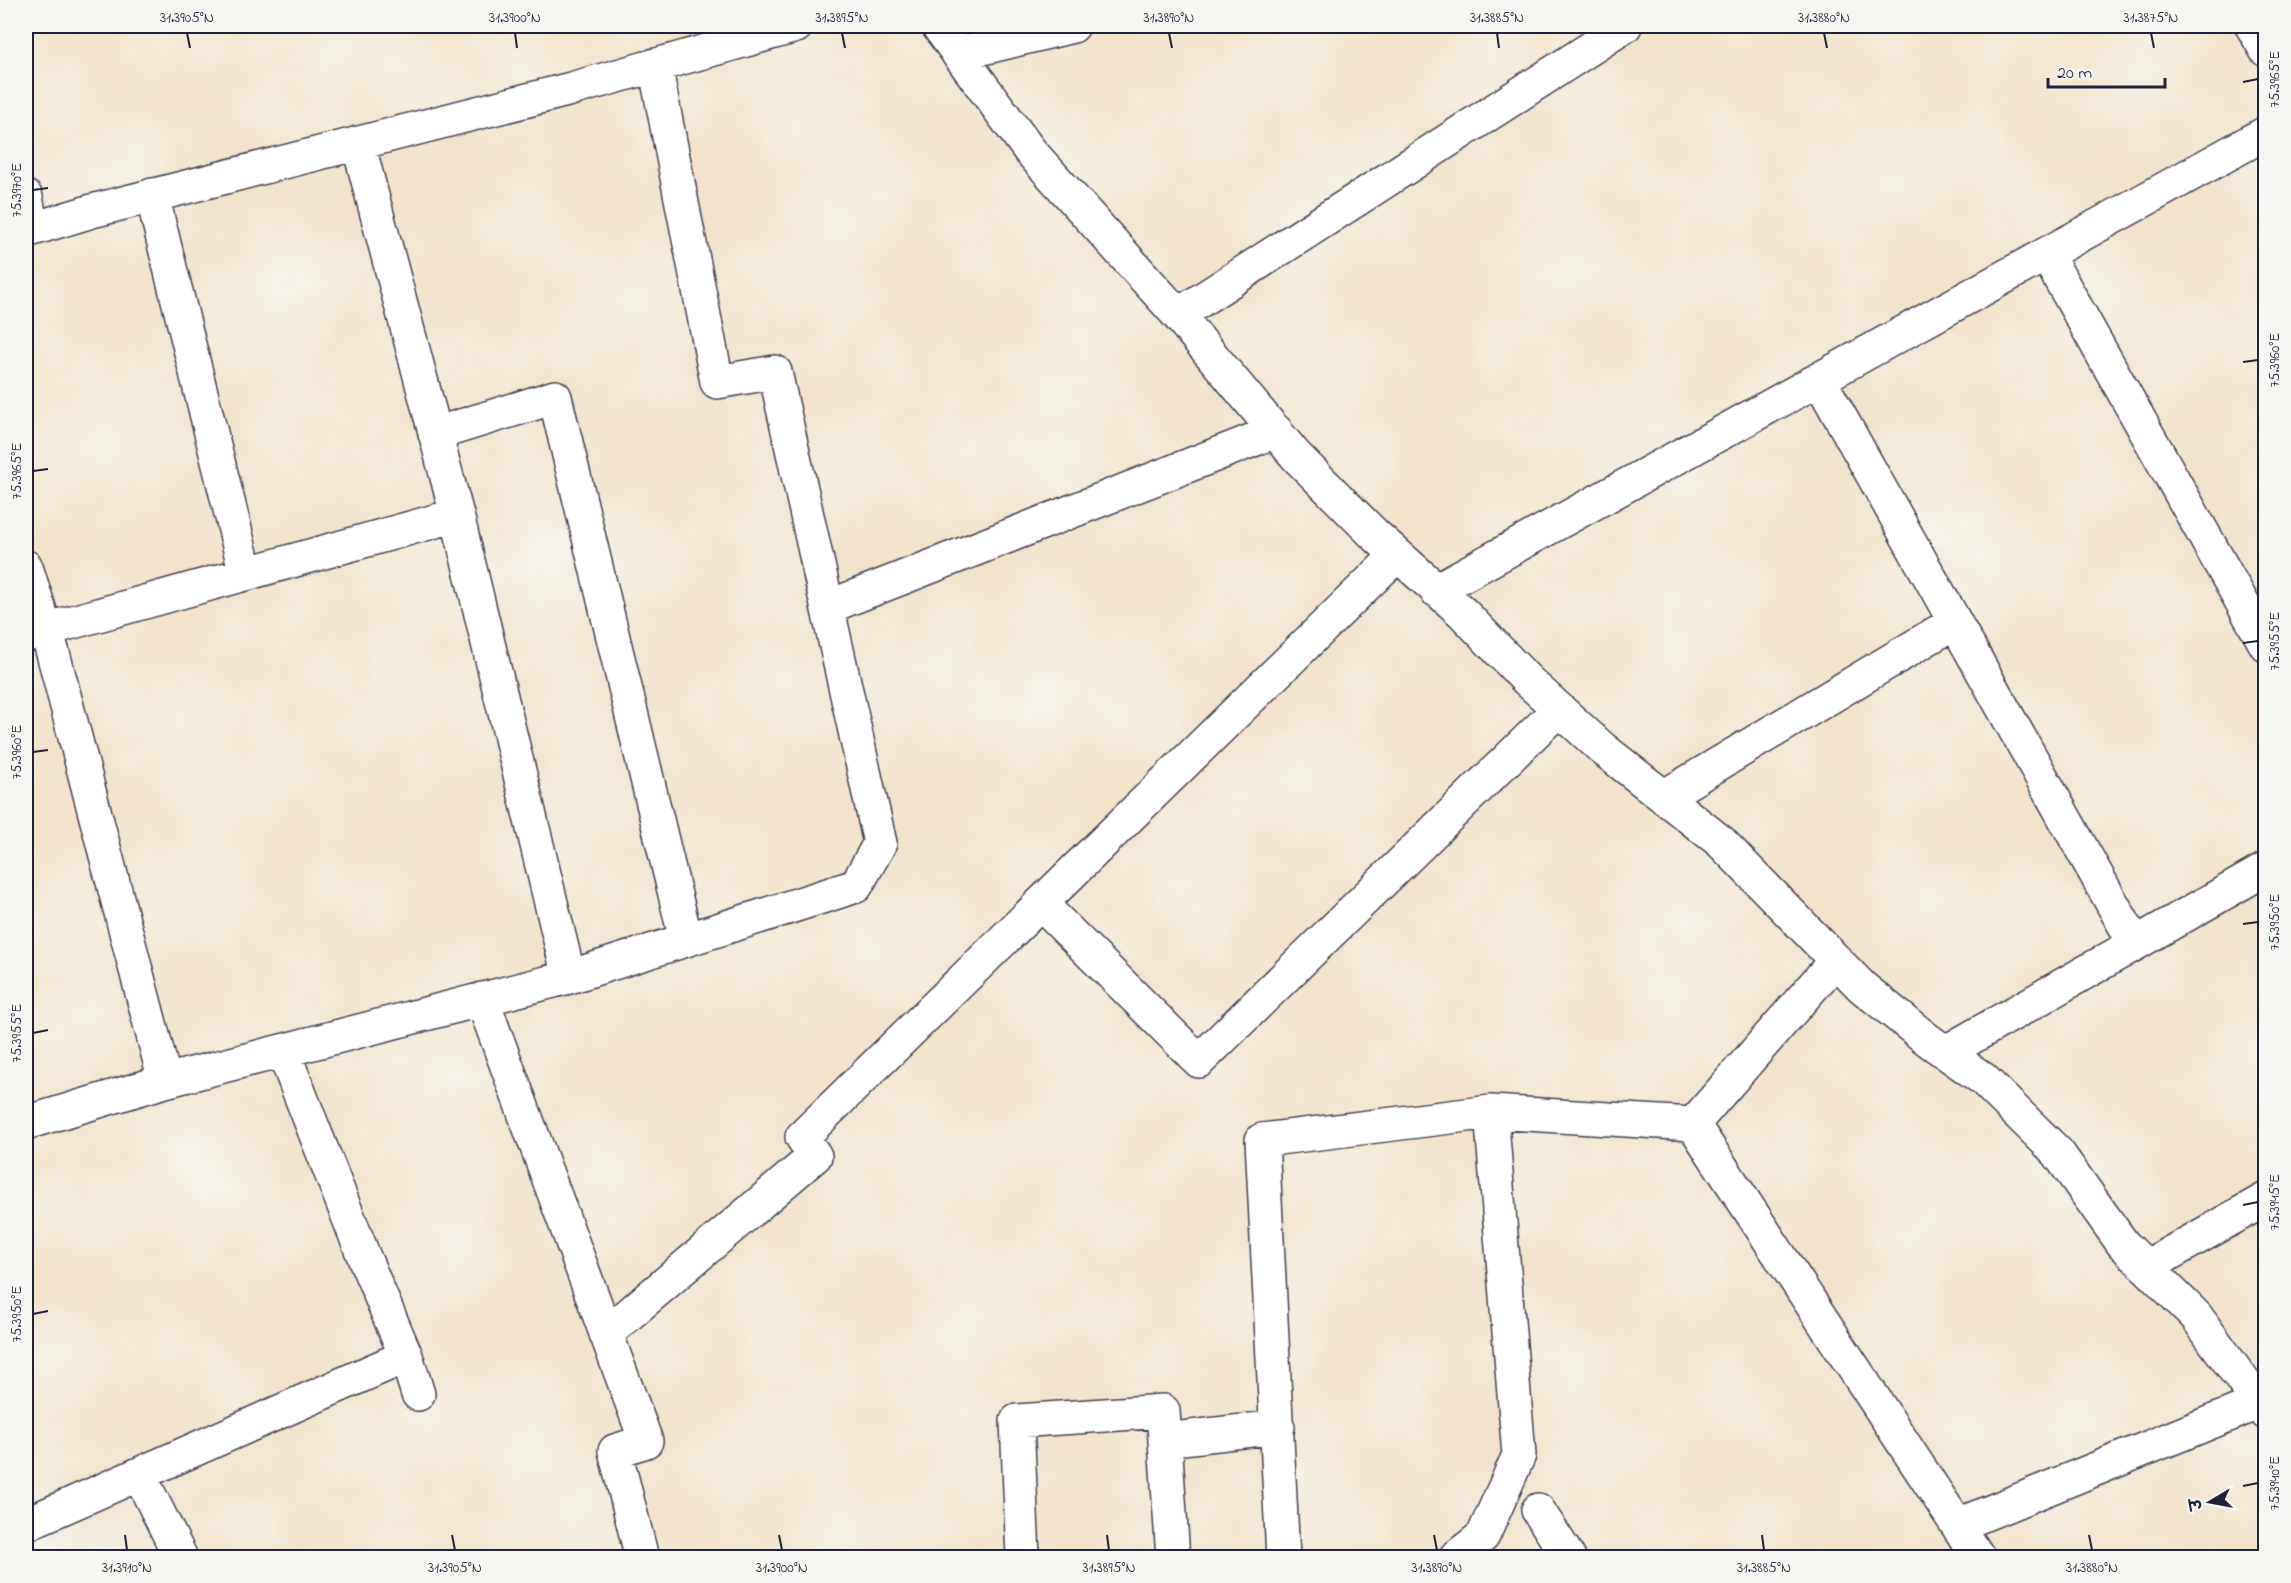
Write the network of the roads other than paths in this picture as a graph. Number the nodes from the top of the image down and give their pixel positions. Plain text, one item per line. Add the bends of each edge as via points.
1 (796, 26) edge
2 (938, 26) edge
3 (1073, 26) edge
4 (1625, 26) edge
5 (2252, 26) edge
6 (2265, 50) edge
7 (958, 54) junction
8 (655, 65) junction
9 (2265, 133) edge
10 (358, 143) junction
11 (152, 195) junction
12 (26, 196) edge
13 (29, 230) edge
14 (2046, 254) junction
15 (1178, 315) junction
16 (1819, 379) junction
17 (1276, 431) junction
18 (435, 434) junction
19 (457, 515) junction
20 (1398, 555) junction
21 (26, 567) edge
22 (246, 574) junction
23 (1436, 590) junction
24 (828, 608) junction
25 (1955, 622) junction
26 (35, 632) edge
27 (2265, 645) edge
28 (1559, 709) junction
29 (1665, 796) junction
30 (2265, 869) edge
31 (1041, 904) junction
32 (686, 940) junction
33 (2135, 944) junction
34 (1836, 960) junction
35 (569, 977) junction
36 (482, 999) junction
37 (283, 1051) junction
38 (1946, 1052) junction
39 (165, 1081) junction
40 (1491, 1112) junction
41 (26, 1123) edge
42 (1693, 1124) junction
43 (2265, 1199) edge
44 (2146, 1267) junction
45 (606, 1334) junction
46 (406, 1356) junction
47 (418, 1394) dead end
48 (2262, 1408) edge
49 (1278, 1428) junction
50 (1165, 1440) junction
51 (139, 1474) junction
52 (1538, 1510) dead end
53 (26, 1524) edge
54 (1958, 1525) junction
55 (181, 1557) edge
56 (642, 1557) edge
57 (1023, 1557) edge
58 (1173, 1557) edge
59 (1283, 1557) edge
60 (1455, 1557) edge
61 (1569, 1557) edge
62 (1979, 1557) edge

1 - 8 street
2 - 7 street
3 - 7 street
4 - 15 street
5 - 6 street
7 - 15 street via 1030,151
8 - 10 street
8 - 24 street via 717,382 775,372
9 - 14 street
10 - 11 street
10 - 18 street
11 - 13 street
11 - 22 street
12 - 13 street
14 - 16 street
14 - 27 street
15 - 17 street
16 - 23 street
16 - 25 street
17 - 20 street
17 - 24 street
18 - 19 street
18 - 32 street via 555,397
19 - 22 street
19 - 35 street
20 - 23 street
20 - 31 street
21 - 26 street
22 - 26 street
23 - 28 street
24 - 32 street via 880,843 855,886
25 - 29 street
25 - 33 street
26 - 39 street
28 - 29 street via 1603,749
28 - 31 street via 1199,1061
29 - 34 street via 1721,842
30 - 33 street
31 - 45 street via 802,1137 815,1156
32 - 35 street
33 - 38 street
34 - 38 street via 1862,987
34 - 42 street
35 - 36 street
36 - 37 street
36 - 45 street
37 - 39 street
37 - 46 street
38 - 44 street via 1983,1079 2058,1154 2123,1244
39 - 41 street
40 - 42 street
40 - 49 street via 1262,1140
40 - 60 street via 1519,1455 1483,1536
42 - 54 street
43 - 44 street
44 - 48 street via 2196,1316
45 - 56 street via 646,1441 615,1451
46 - 47 street
46 - 51 street
48 - 54 street
49 - 50 street
49 - 59 street
50 - 57 street via 1163,1411 1017,1421
50 - 58 street
51 - 53 street
51 - 55 street
52 - 61 street
54 - 62 street

